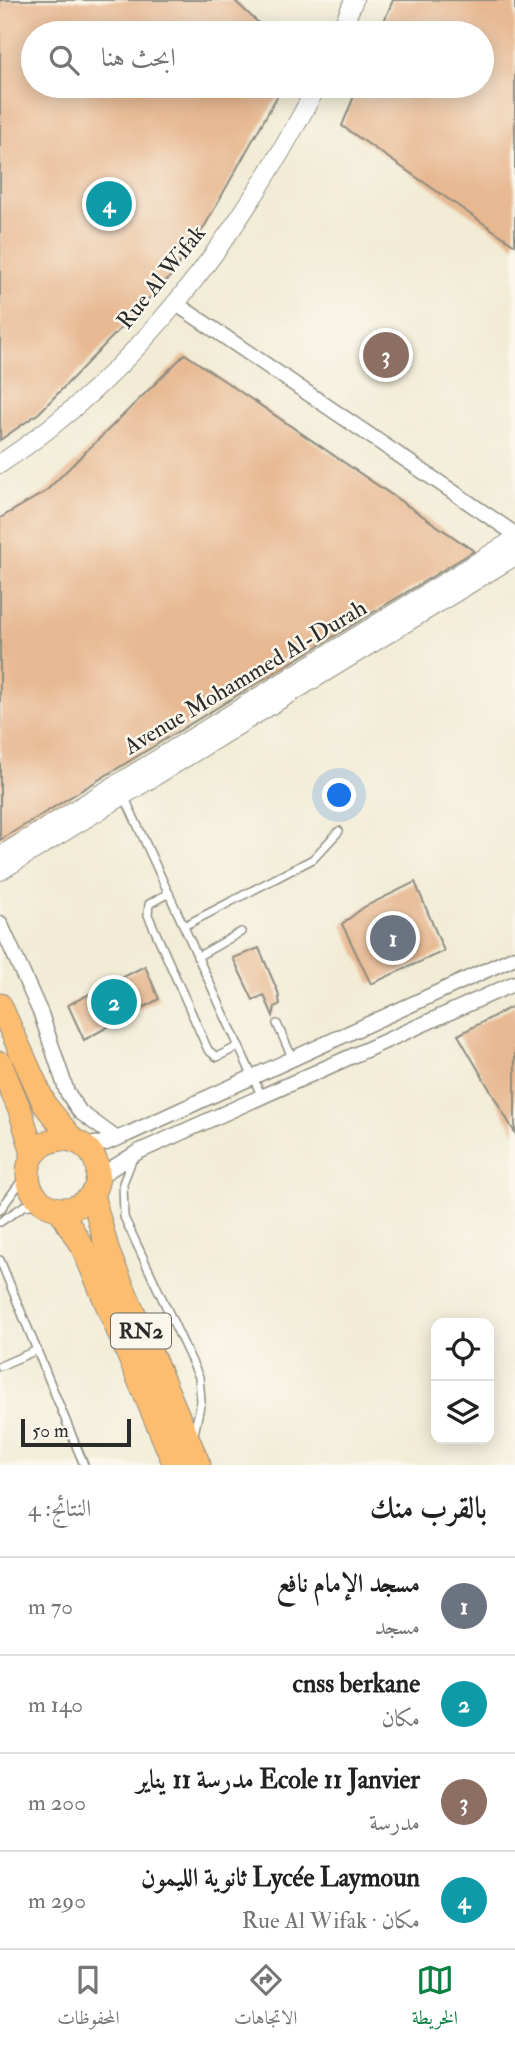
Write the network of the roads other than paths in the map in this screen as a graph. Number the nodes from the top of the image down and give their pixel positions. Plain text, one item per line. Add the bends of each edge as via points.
1 (354, 0) edge
2 (345, 21) edge
3 (310, 98) edge
4 (175, 303) junction
5 (0, 464) edge
6 (515, 534) edge
7 (515, 539) edge
8 (515, 556) edge
9 (121, 790) junction
10 (339, 831) dead end
11 (0, 856) edge
12 (0, 871) edge
13 (169, 893) junction
14 (0, 923) edge
15 (184, 926) junction
16 (241, 932) dead end
17 (197, 957) junction
18 (515, 957) edge
19 (515, 983) edge
20 (0, 1005) edge
21 (277, 1024) dead end
22 (239, 1046) junction
23 (292, 1057) junction
24 (0, 1063) edge
25 (252, 1076) junction
26 (262, 1097) junction
27 (117, 1139) junction
28 (78, 1143) junction
29 (138, 1152) junction
30 (31, 1163) junction
31 (95, 1185) junction
32 (52, 1207) junction
33 (0, 1210) edge
34 (0, 1222) edge
35 (0, 1260) edge
36 (37, 1350) junction
37 (0, 1366) edge
38 (189, 1461) edge
39 (83, 1465) edge

1 - 2 street
3 - 4 street, Rue Al Wifak via 264,181
4 - 5 street, Rue Al Wifak via 97,386
4 - 6 street
7 - 9 street, Avenue Mohammed Al-Durah
8 - 9 street, Avenue Mohammed Al-Durah
9 - 11 street, Avenue Mohammed Al-Durah
9 - 12 street, Avenue Mohammed Al-Durah
9 - 13 lane
10 - 15 lane via 313,859
13 - 15 lane
13 - 22 lane via 149,904 148,915 208,1050 217,1057
14 - 27 street via 41,1014 67,1092 80,1112
15 - 17 lane
16 - 17 lane
17 - 22 lane
18 - 23 street
19 - 26 street
20 - 28 highway, RN2 via 45,1105
21 - 23 lane
22 - 25 lane
23 - 25 street
24 - 30 highway, RN2 via 21,1113
25 - 26 lane
25 - 27 street
26 - 29 street
27 - 28 street
28 - 30 highway via 47,1143
28 - 31 highway, RN2 via 94,1159
29 - 31 street
29 - 38 lane via 126,1172 122,1206 199,1377 201,1393
30 - 32 highway, RN2 via 31,1190
30 - 33 lane
31 - 32 highway via 78,1206
31 - 38 highway, RN2 via 109,1255
32 - 34 lane via 24,1206
32 - 38 highway, RN2 via 84,1250
35 - 36 lane
36 - 37 lane
36 - 39 lane

